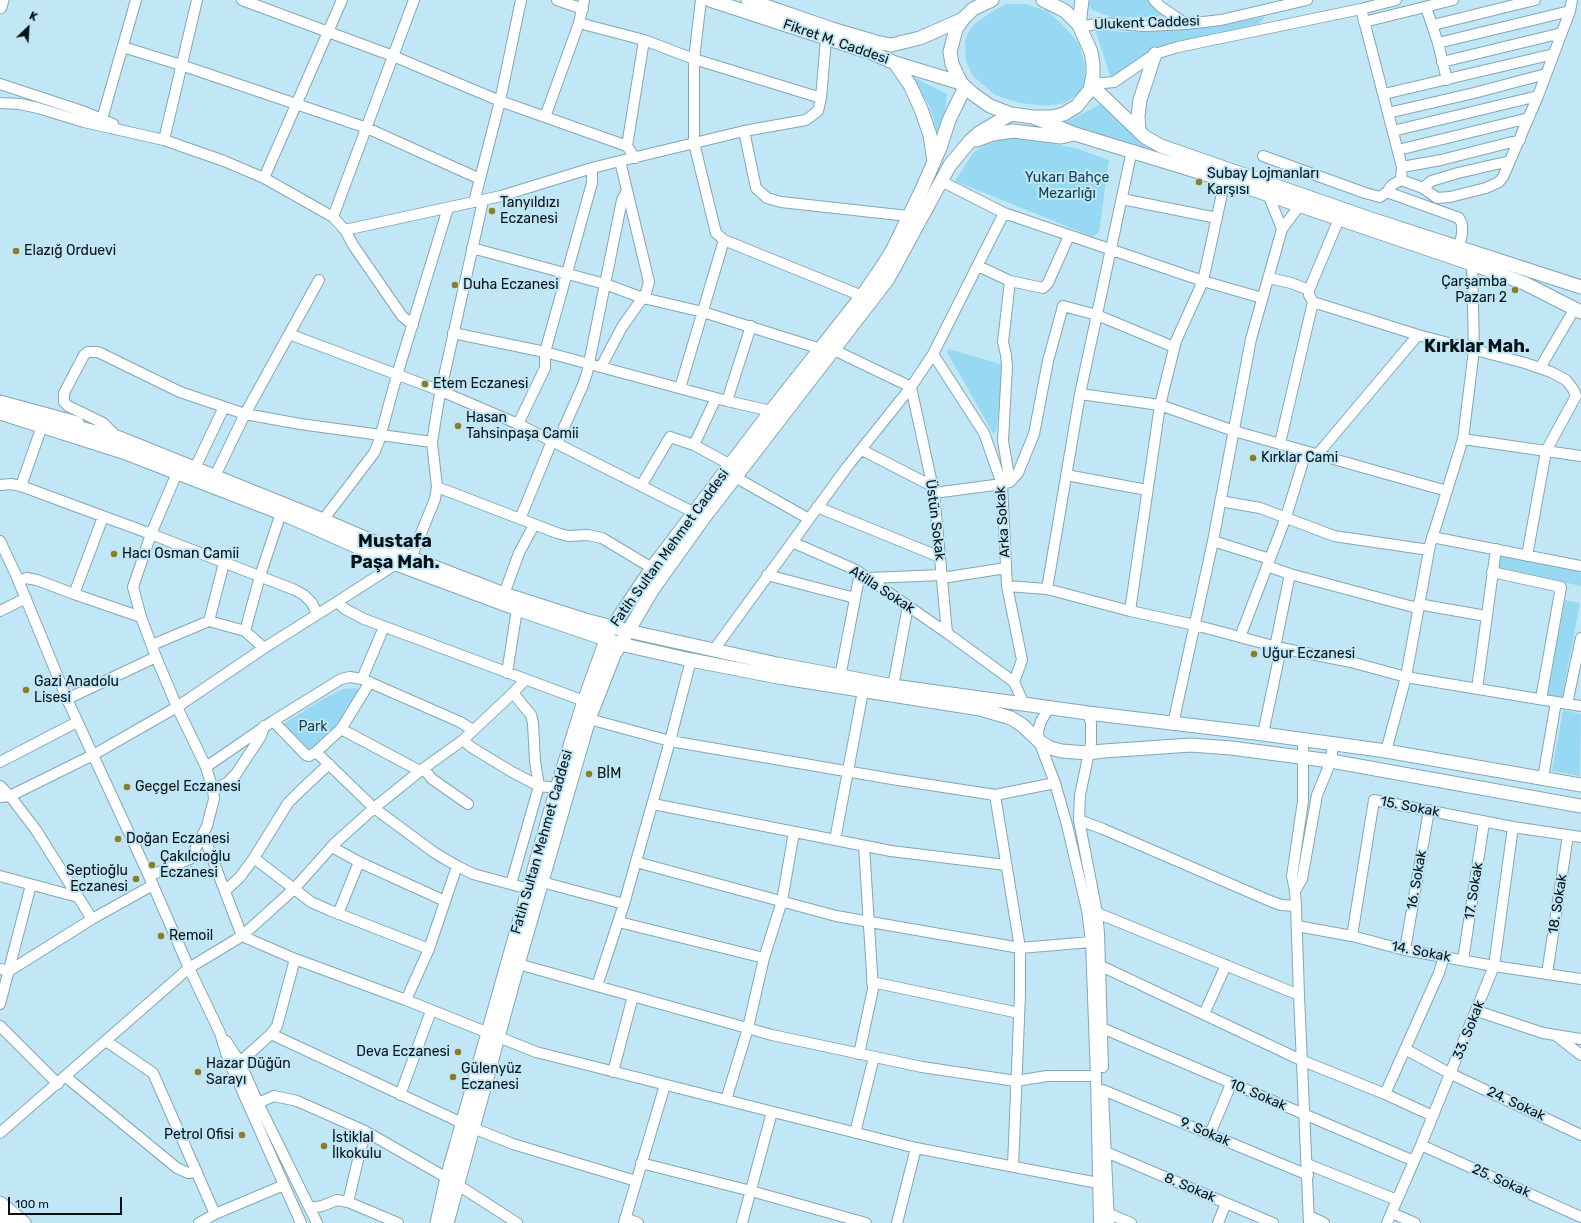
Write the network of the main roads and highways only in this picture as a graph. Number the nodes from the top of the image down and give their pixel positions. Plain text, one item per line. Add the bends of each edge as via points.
1 (2, 0) edge
2 (710, 0) edge
3 (748, 0) edge
4 (992, 0) edge
5 (1043, 0) edge
6 (1082, 0) edge
7 (978, 4) edge
8 (0, 6) edge
9 (963, 19) junction
10 (1080, 26) junction
11 (1155, 54) road end
12 (895, 63) junction
13 (1091, 83) junction
14 (963, 85) junction
15 (1011, 114) junction
16 (1033, 117) junction
17 (1139, 131) junction
18 (1075, 134) junction
19 (970, 141) junction
20 (934, 162) junction
21 (1581, 287) edge
22 (1578, 310) edge
23 (0, 402) edge
24 (0, 407) edge
25 (0, 413) edge
26 (14, 418) junction
27 (0, 424) edge
28 (117, 438) junction
29 (612, 627) junction
30 (628, 631) junction
31 (606, 639) junction
32 (620, 644) junction
33 (1581, 785) edge
34 (1581, 806) edge
35 (493, 1035) junction
36 (452, 1181) junction
37 (0, 1204) edge
38 (0, 1216) edge
39 (8, 1223) edge
40 (24, 1223) edge
41 (437, 1223) edge
42 (447, 1223) edge

1 - 8 main road
2 - 12 main road, Fikret M. Caddesi
3 - 9 main road via 832,29 891,45 920,38
4 - 7 main road
5 - 10 main road via 1065,11
6 - 10 main road
7 - 9 main road
9 - 14 main road via 956,29 950,52 952,64
10 - 13 main road via 1091,52
11 - 17 main road via 1140,100
12 - 14 main road, Fikret M. Caddesi
12 - 20 main road via 910,85 921,109 930,135
13 - 16 main road via 1090,90 1077,106 1064,114 1052,118
13 - 17 main road
14 - 15 main road via 990,106
14 - 20 main road, Fatih Sultan Mehmet Caddesi
15 - 16 main road
15 - 19 main road
16 - 18 main road
17 - 21 main road via 1161,146 1371,219
18 - 19 main road via 1061,137 1013,131
18 - 22 main road via 1268,194 1472,264 1524,283
19 - 30 main road via 950,165 888,278 653,589
20 - 29 main road, Fatih Sultan Mehmet Caddesi via 892,250 862,296 652,568
23 - 28 main road via 89,426
24 - 28 main road
25 - 26 main road
26 - 27 main road
26 - 31 main road via 123,452 177,472 281,513 396,564 517,610
28 - 29 main road via 504,594
29 - 30 main road
29 - 31 main road, Fatih Sultan Mehmet Caddesi
30 - 32 main road
30 - 33 main road via 714,651 893,686 1386,751
31 - 32 main road
31 - 35 main road, Fatih Sultan Mehmet Caddesi via 584,701 543,836
32 - 34 main road via 691,660 1002,714 1022,725 1050,748 1062,751 1088,753 1198,745 1232,748 1331,761
32 - 35 main road via 604,676 589,719 518,964
35 - 36 main road, Fatih Sultan Mehmet Caddesi
36 - 41 main road, Fatih Sultan Mehmet Caddesi
36 - 42 main road
37 - 40 main road
38 - 39 main road

